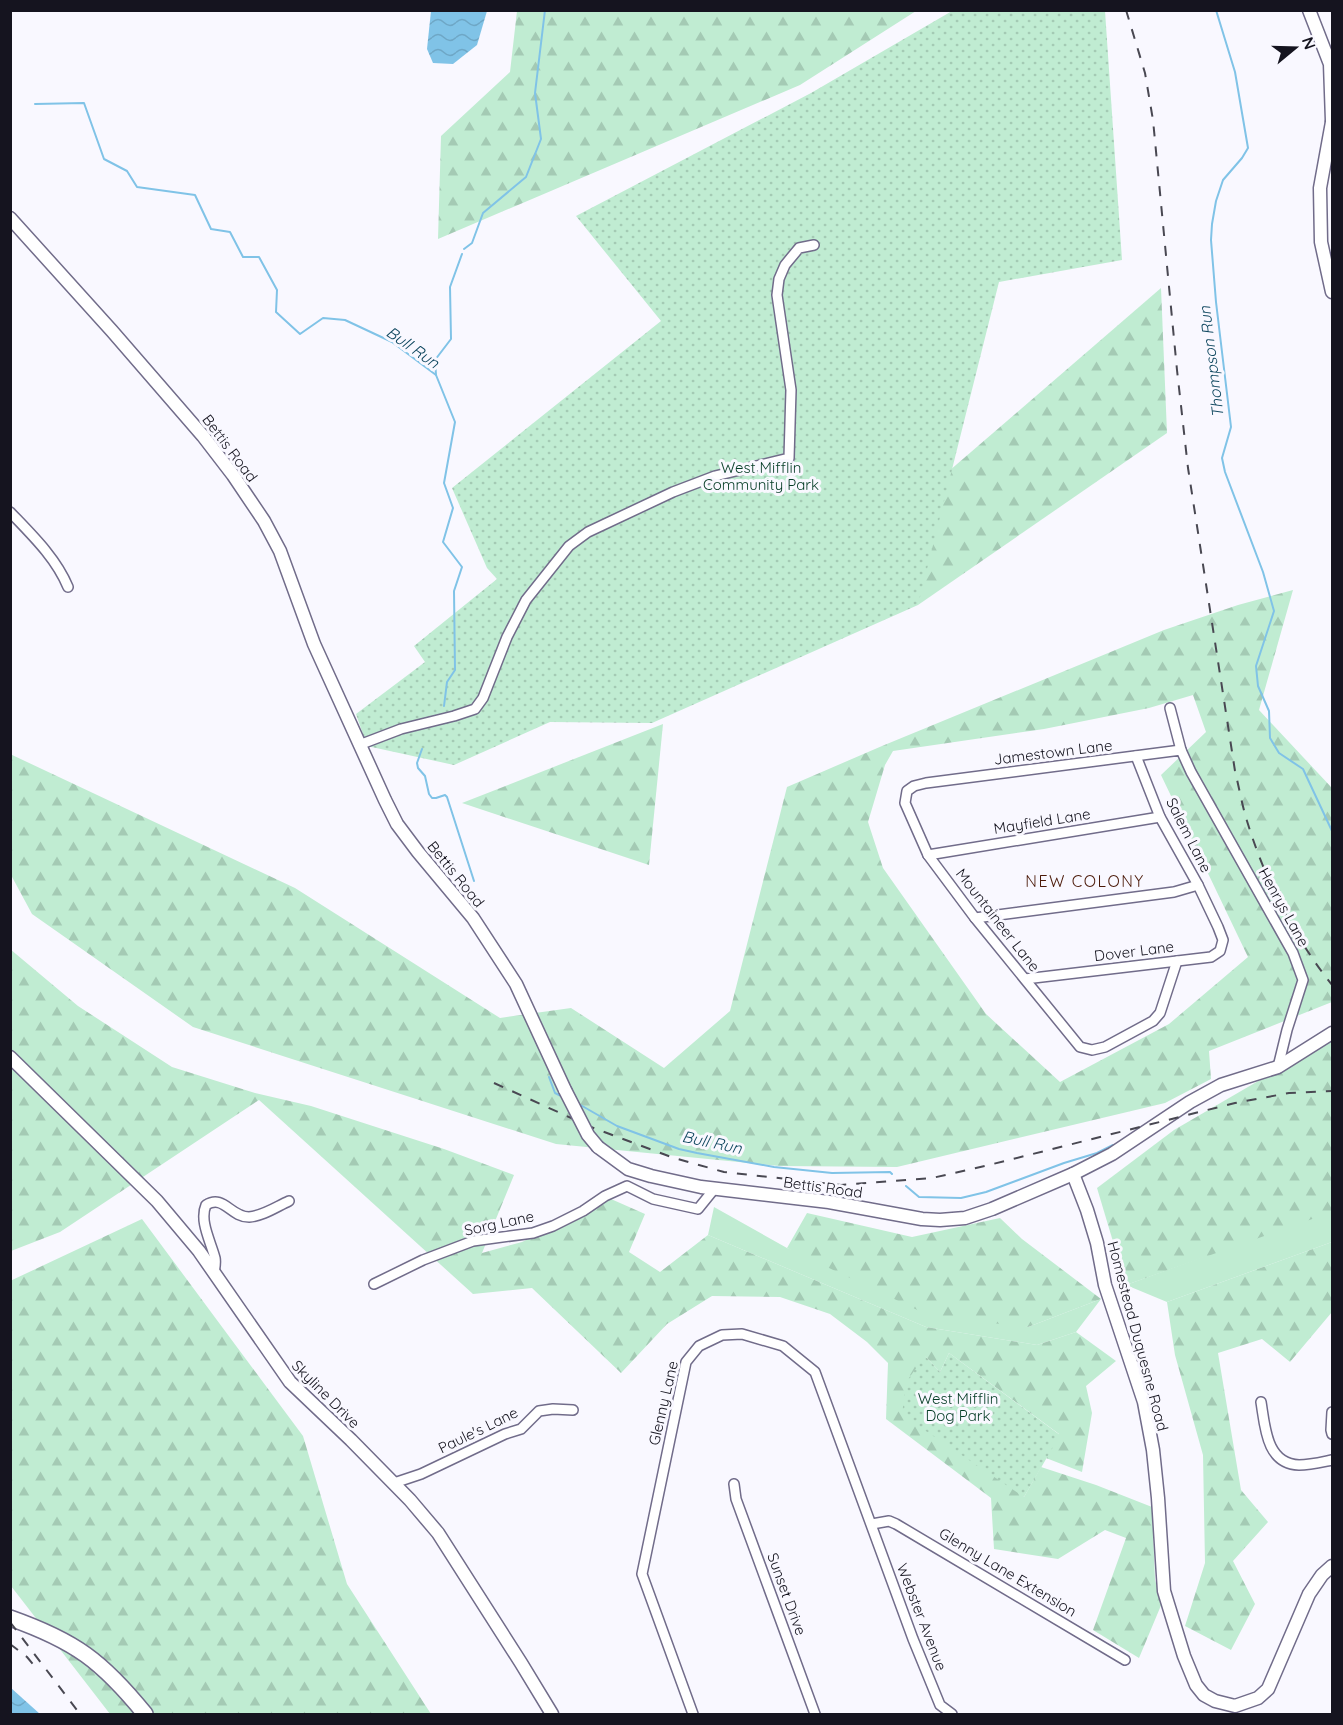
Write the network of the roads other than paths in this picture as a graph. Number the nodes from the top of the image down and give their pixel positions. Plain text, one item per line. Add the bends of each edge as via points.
1 (1310, 10) edge
2 (1332, 121) edge
3 (10, 218) edge
4 (813, 245) dead end
5 (1332, 292) edge
6 (10, 512) edge
7 (68, 587) dead end
8 (1170, 708) dead end
9 (359, 745) junction
10 (1181, 750) junction
11 (1136, 756) junction
12 (907, 791) joint
13 (1160, 817) junction
14 (928, 855) junction
15 (1198, 885) junction
16 (975, 918) junction
17 (1218, 927) joint
18 (1177, 961) junction
19 (1024, 979) junction
20 (1332, 1033) edge
21 (10, 1057) edge
22 (1278, 1067) junction
23 (1072, 1174) junction
24 (715, 1188) junction
25 (289, 1201) dead end
26 (214, 1273) junction
27 (374, 1284) dead end
28 (1261, 1401) dead end
29 (573, 1410) dead end
30 (1332, 1412) edge
31 (1332, 1434) edge
32 (1332, 1460) edge
33 (394, 1483) junction
34 (734, 1484) dead end
35 (872, 1524) junction
36 (1332, 1566) edge
37 (10, 1618) edge
38 (1125, 1659) dead end
39 (145, 1714) edge
40 (552, 1714) edge
41 (693, 1714) edge
42 (815, 1714) edge
43 (952, 1714) edge

1 - 2 street via 1330,64
2 - 5 street via 1320,188 1321,242
3 - 9 street, Bettis Road via 171,397 264,521 280,551 314,644
4 - 9 street via 799,248 785,265 777,295 791,390 789,458 715,476 588,532 569,546 526,600 475,708
6 - 7 street via 47,553
8 - 10 street
9 - 24 street, Bettis Road, bridge via 397,824 473,918 516,984 588,1135 628,1169
10 - 11 street, Jamestown Lane
10 - 22 street, Henrys Lane via 1293,953 1303,980
11 - 12 street, Jamestown Lane via 926,783
11 - 13 street, Salem Lane
12 - 14 street, Mountaineer Lane via 905,803
13 - 14 street, Mayfield Lane
13 - 15 street, Salem Lane
14 - 16 street, Mountaineer Lane
15 - 16 street
15 - 17 street, Salem Lane
16 - 19 street, Mountaineer Lane
17 - 18 street, Dover Lane via 1223,940 1220,951 1210,957
18 - 19 street, Dover Lane
18 - 19 street, Mountaineer Lane via 1160,1012 1153,1021 1092,1050 1080,1047
20 - 22 street
21 - 26 street, Skyline Drive via 157,1201
22 - 23 street via 1221,1084 1112,1154
23 - 24 street, Bettis Road via 992,1209 965,1218 940,1220
23 - 36 street, Homestead Duquesne Road via 1097,1243 1105,1285 1144,1402 1155,1469 1164,1591 1184,1656 1204,1695 1235,1707 1258,1698 1268,1689 1309,1594
24 - 27 street, Sorg Lane via 698,1209 653,1199 627,1186 553,1226 532,1233 473,1241
25 - 26 street via 248,1217 220,1202 206,1204
26 - 33 street, Skyline Drive via 290,1382
28 - 32 street via 1268,1442 1281,1459 1299,1465
29 - 33 street, Paule's Lane via 539,1412 521,1430
30 - 31 street
33 - 40 street, Skyline Drive via 438,1533
34 - 42 street, Sunset Drive via 736,1499
35 - 38 street, Glenny Lane Extension via 896,1524
35 - 41 street, Glenny Lane via 815,1372 783,1346 742,1334 722,1335 699,1346 686,1362 642,1574
35 - 43 street, Webster Avenue via 940,1705
37 - 39 main road via 53,1634 90,1656

